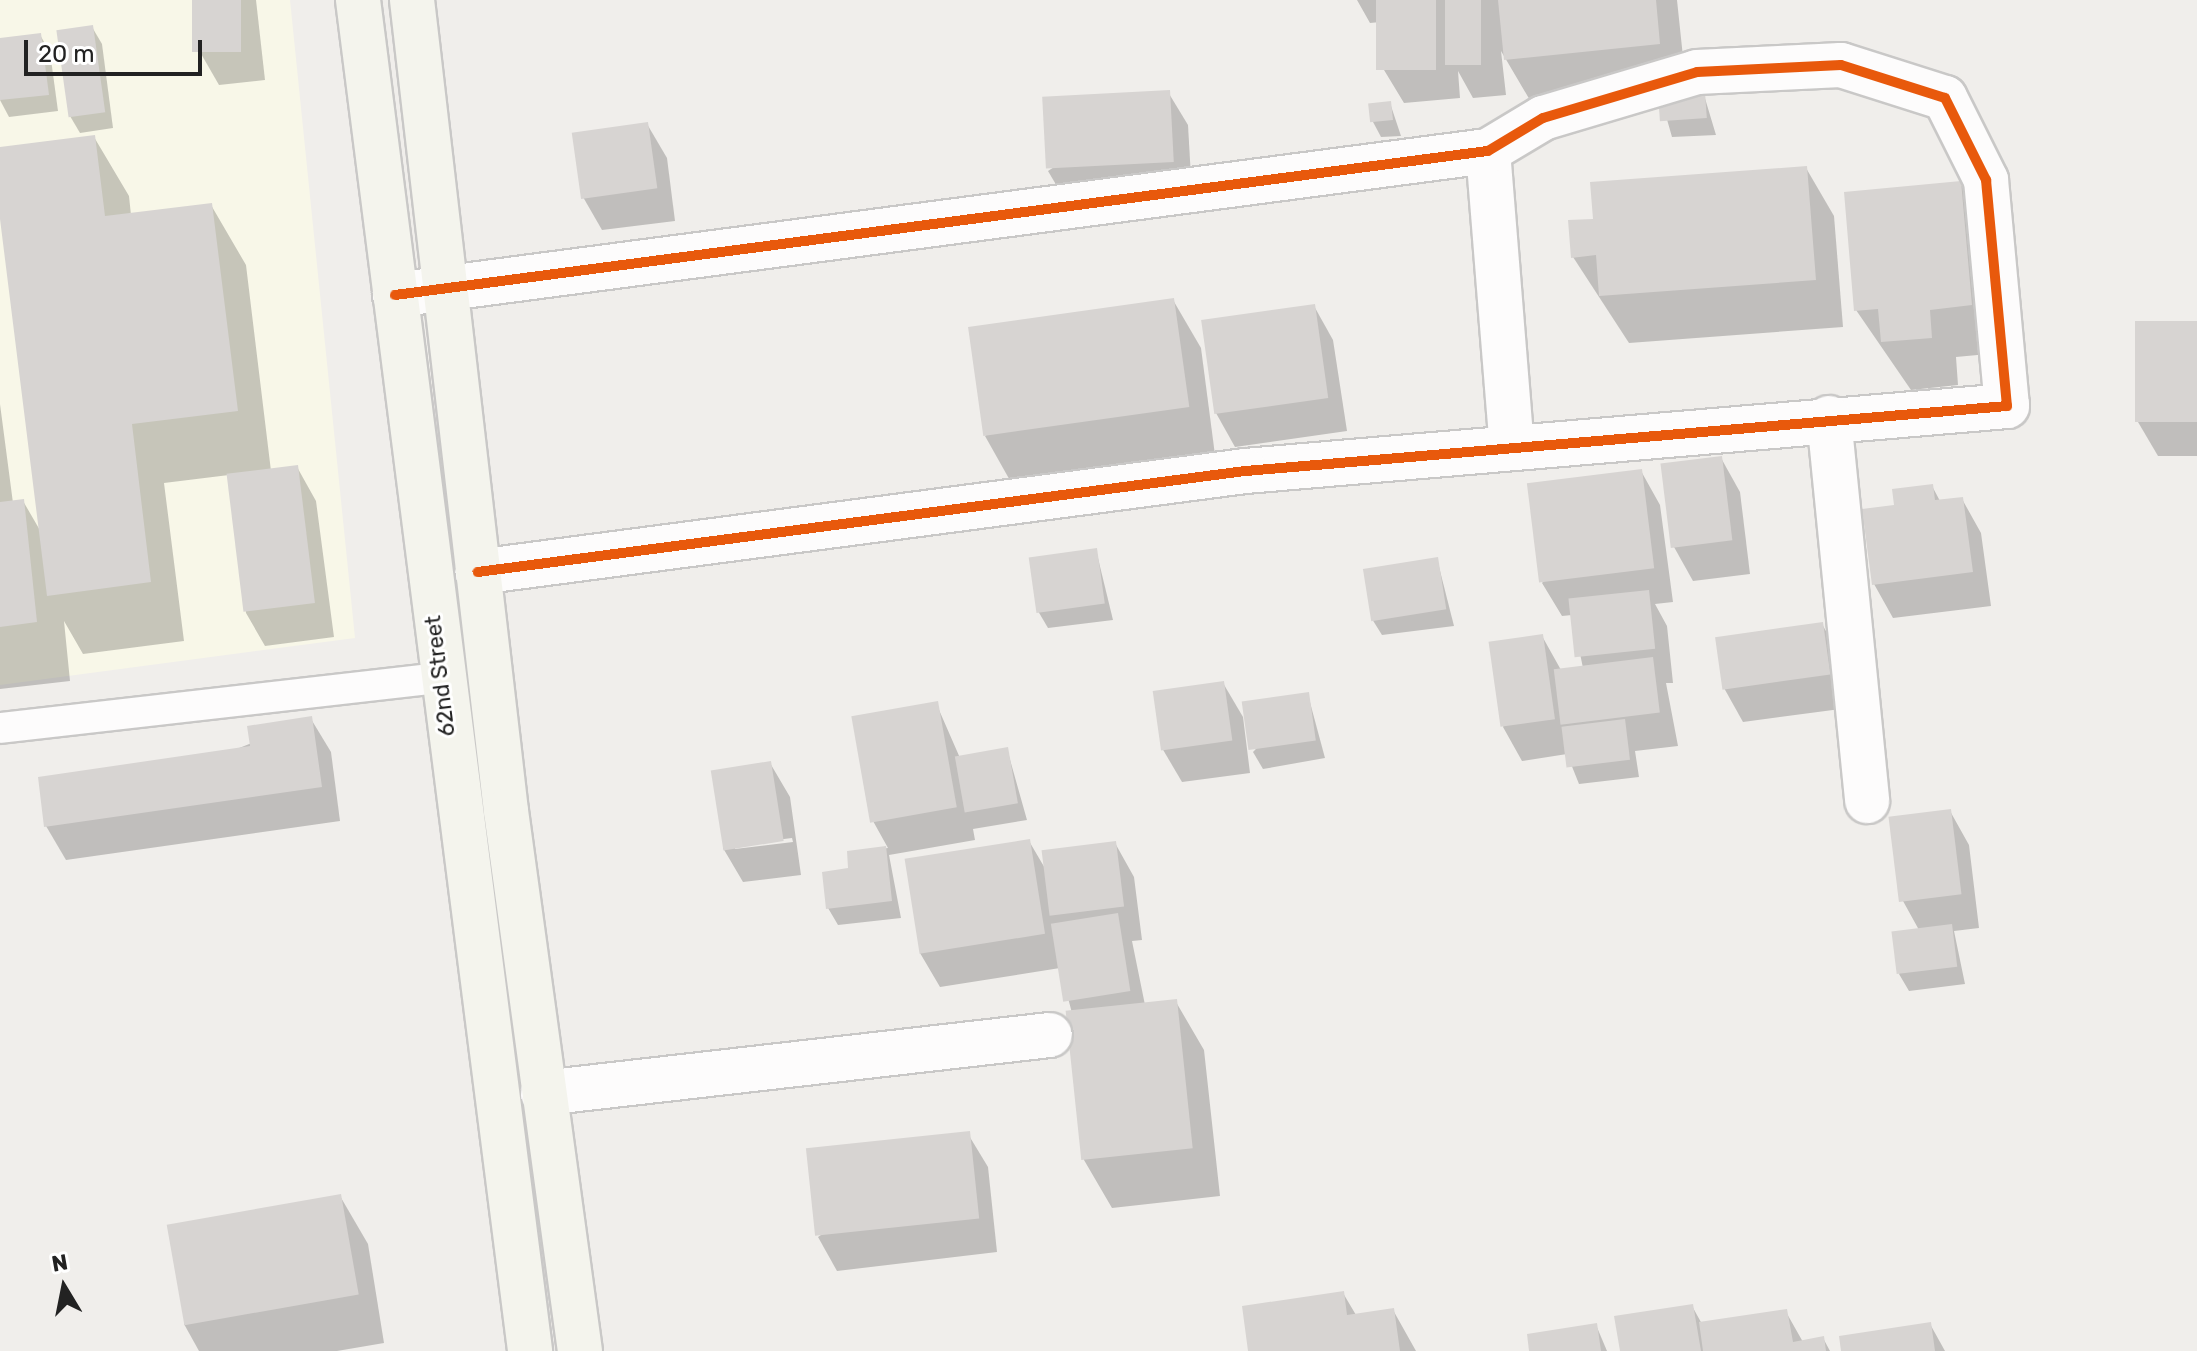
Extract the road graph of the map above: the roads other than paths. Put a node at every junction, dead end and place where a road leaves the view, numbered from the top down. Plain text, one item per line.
1 (358, 0) edge
2 (412, 0) edge
3 (1488, 151) junction
4 (444, 289) junction
5 (395, 295) junction
6 (1829, 418) junction
7 (1512, 447) junction
8 (478, 572) junction
9 (440, 678) junction
10 (0, 728) edge
11 (1867, 801) dead end
12 (1050, 1035) dead end
13 (543, 1093) junction
14 (530, 1351) edge
15 (579, 1351) edge

1 - 5 main road, 62nd Street
2 - 4 main road
3 - 4 street
3 - 6 street
3 - 7 street
4 - 5 street
4 - 8 main road
5 - 9 main road, 62nd Street
6 - 7 street
6 - 11 street
7 - 8 street
8 - 13 main road
9 - 10 lane
9 - 14 main road, 62nd Street
12 - 13 street
13 - 15 main road

